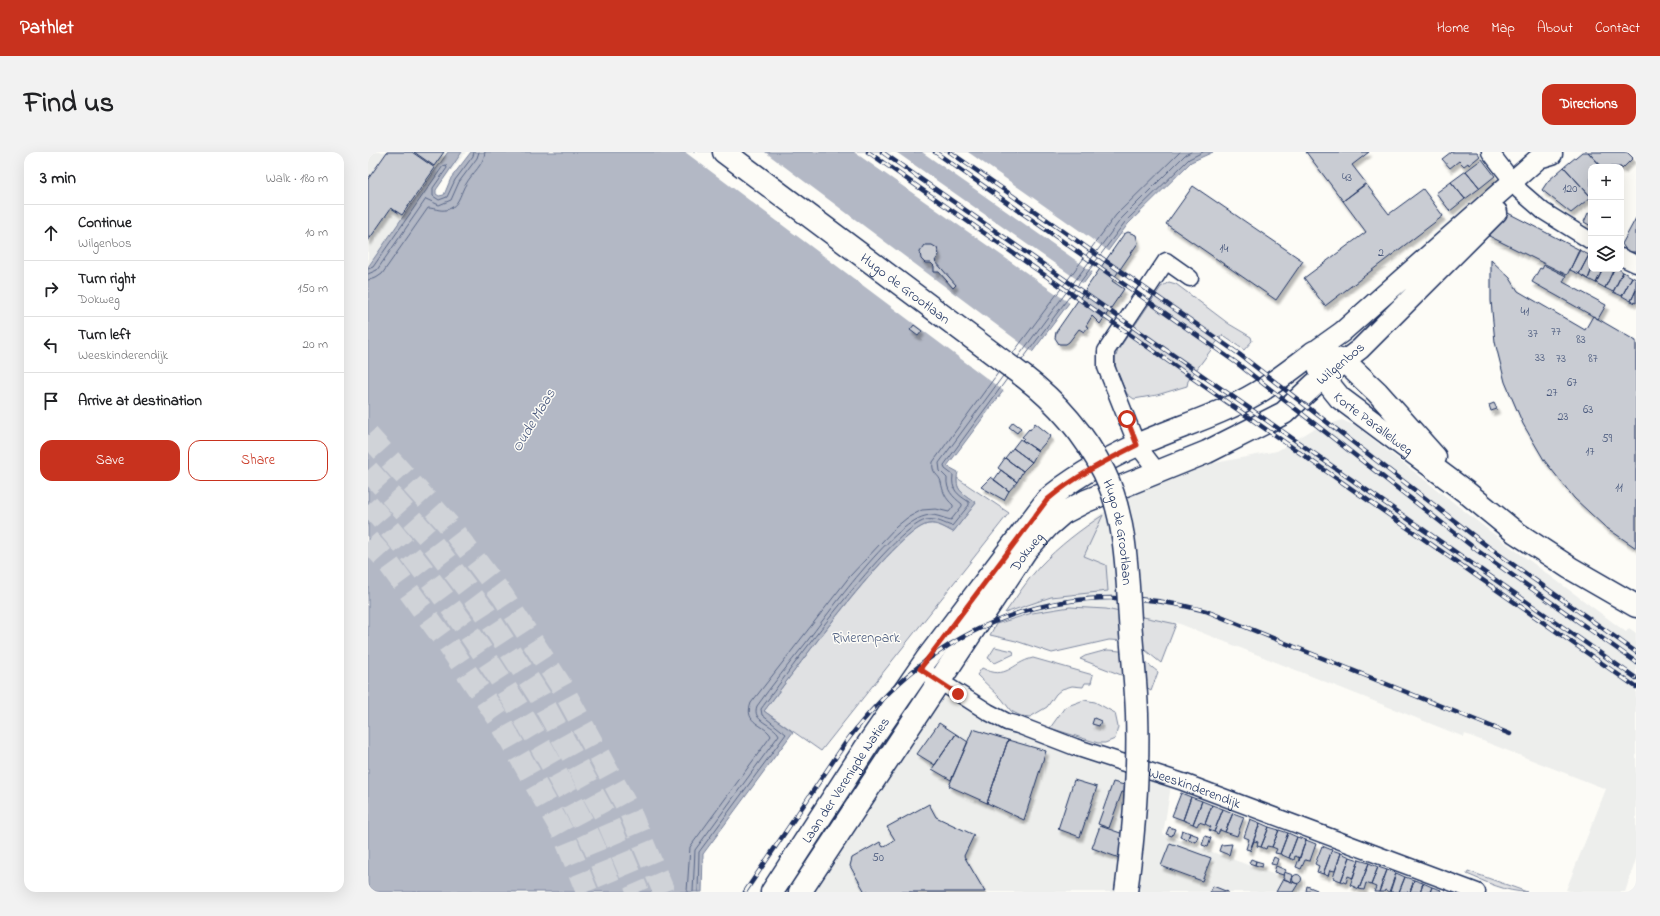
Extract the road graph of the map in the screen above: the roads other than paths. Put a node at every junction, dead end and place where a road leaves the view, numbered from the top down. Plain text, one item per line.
1 (724, 152) edge
2 (1490, 152) edge
3 (1553, 153) edge
4 (1516, 186) junction
5 (1588, 239) edge
6 (1624, 258) edge
7 (1636, 264) edge
8 (1190, 278) dead end
9 (1314, 352) junction
10 (1344, 361) junction
11 (1323, 377) junction
12 (1137, 445) junction
13 (1157, 471) junction
14 (1466, 492) junction
15 (1636, 606) edge
16 (920, 669) junction
17 (939, 681) junction
18 (772, 892) edge
19 (800, 892) edge
20 (1126, 892) edge
21 (1477, 892) edge

1 - 20 main road, Hugo de Grootlaan, bridge
2 - 4 street
3 - 4 street
4 - 5 street
4 - 9 street, Wilgenbos
4 - 10 street, Wilgenbos
6 - 7 street
8 - 12 street
9 - 10 main road, Korte Parallelweg
9 - 11 main road, Korte Parallelweg
9 - 12 main road, Wilgenbos
10 - 11 main road, Wilgenbos
10 - 14 main road, Korte Parallelweg
11 - 13 main road, Wilgenbos
11 - 14 main road, Korte Parallelweg
12 - 13 street
12 - 16 main road, Dokweg
13 - 17 main road, Dokweg
14 - 15 main road, Korte Parallelweg
16 - 17 street, Weeskinderendijk
16 - 18 main road, Laan der Verenigde Naties
17 - 19 main road, Laan der Verenigde Naties
17 - 21 street, Weeskinderendijk

